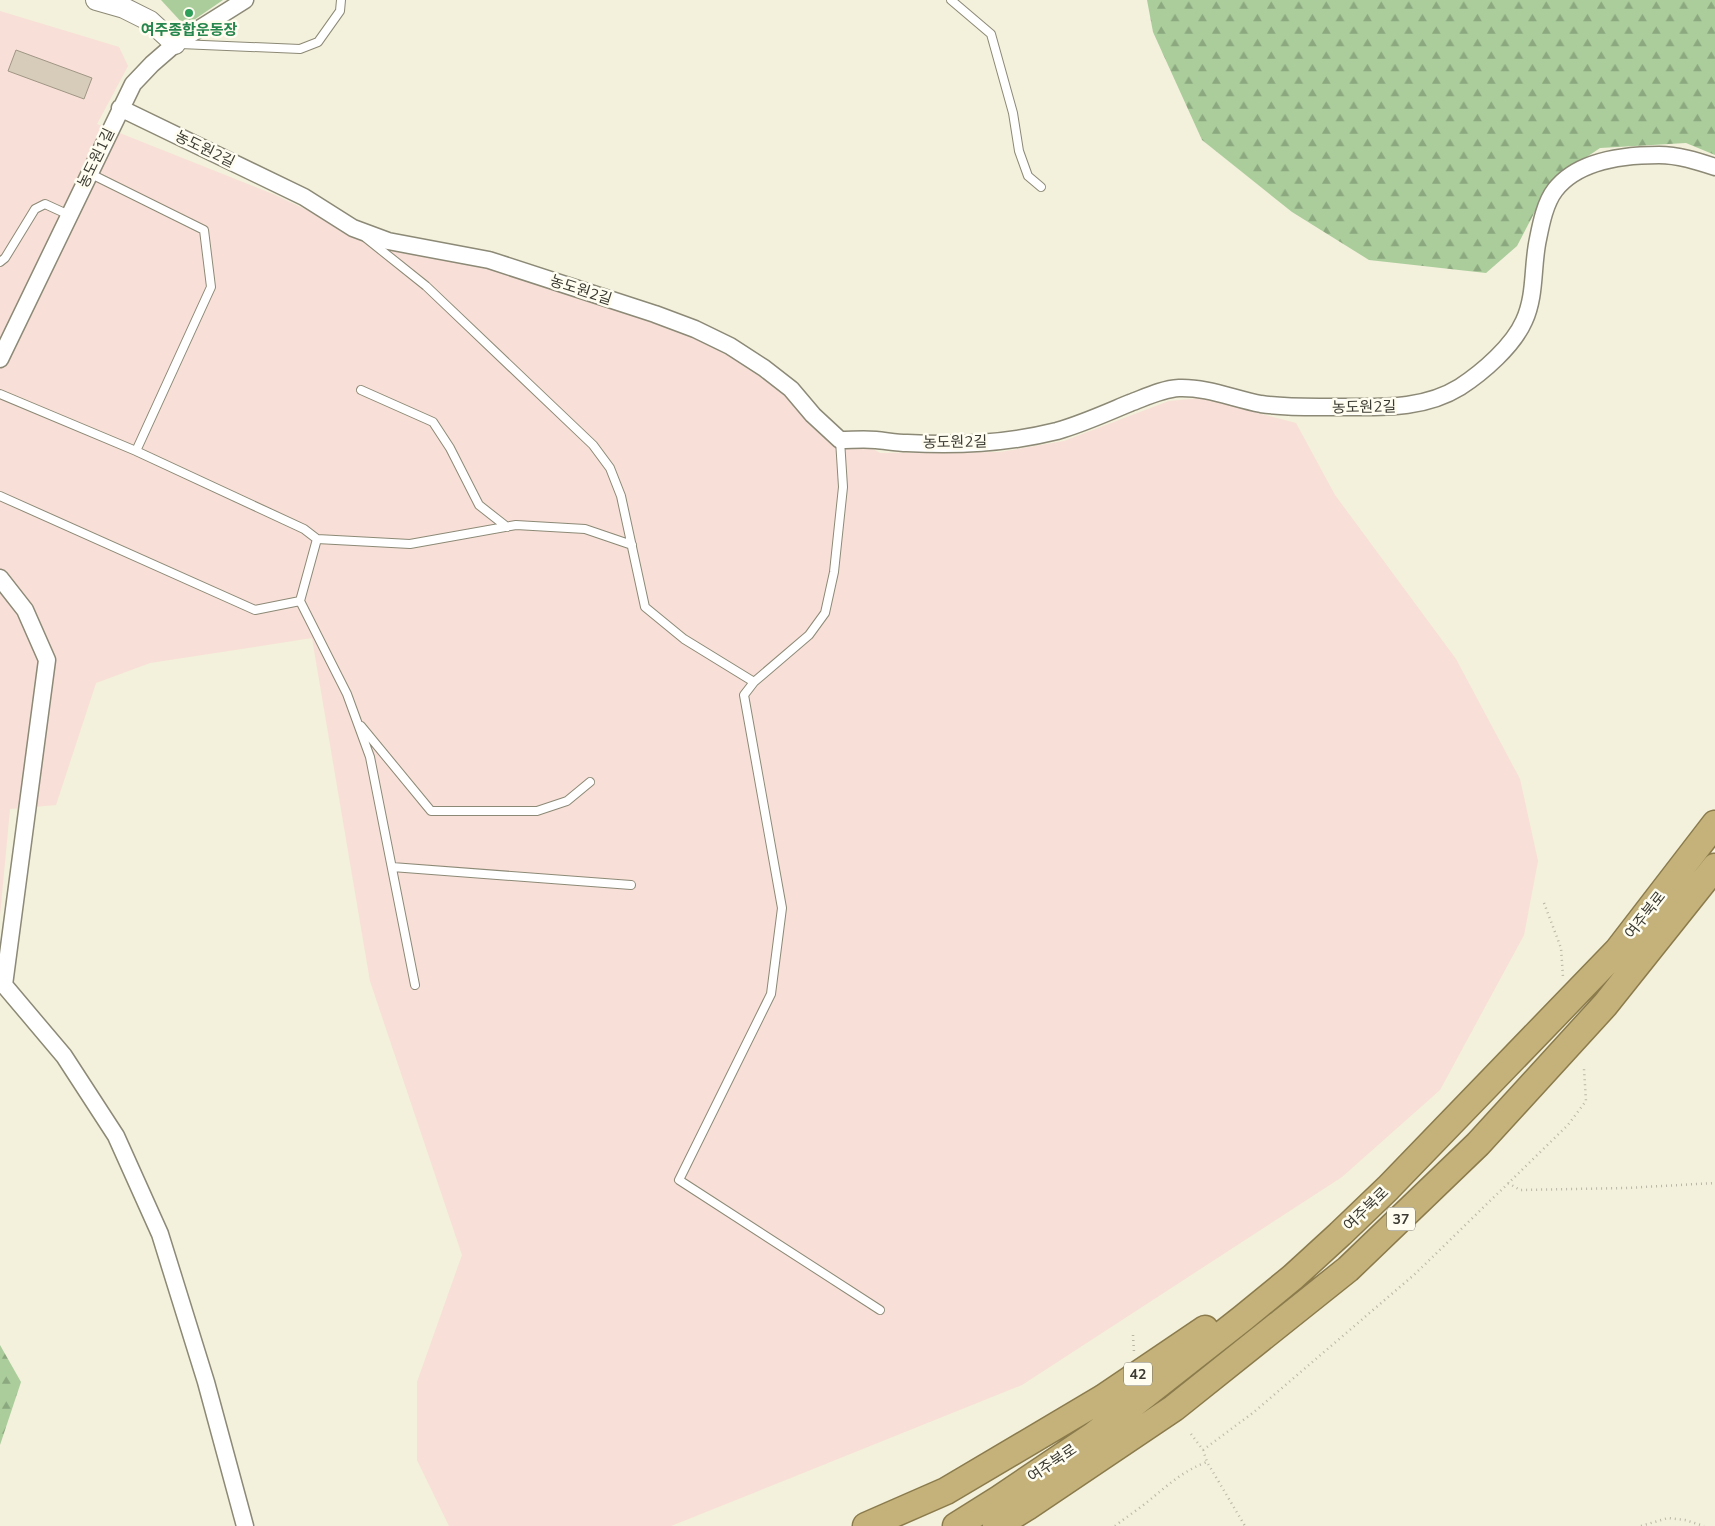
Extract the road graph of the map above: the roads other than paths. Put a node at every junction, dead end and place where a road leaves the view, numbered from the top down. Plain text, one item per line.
1 (96, 0) edge
2 (245, 0) edge
3 (341, 0) edge
4 (951, 0) edge
5 (176, 44) junction
6 (120, 108) junction
7 (1715, 167) edge
8 (89, 173) junction
9 (1041, 187) dead end
10 (69, 215) junction
11 (353, 228) junction
12 (0, 262) edge
13 (0, 358) edge
14 (361, 390) dead end
15 (0, 394) edge
16 (840, 440) junction
17 (136, 451) junction
18 (0, 496) edge
19 (507, 527) junction
20 (317, 540) junction
21 (632, 545) junction
22 (0, 578) edge
23 (300, 601) junction
24 (754, 682) junction
25 (357, 721) junction
26 (590, 782) dead end
27 (1715, 824) edge
28 (392, 867) junction
29 (1715, 867) edge
30 (631, 885) dead end
31 (415, 985) dead end
32 (1388, 1188) junction
33 (880, 1310) dead end
34 (245, 1526) edge
35 (866, 1526) edge
36 (956, 1526) edge
37 (996, 1526) edge

1 - 5 street
2 - 5 street, 농도원1길
3 - 5 lane
4 - 9 lane
5 - 6 street, 농도원1길
6 - 8 street, 농도원1길
6 - 11 street, 농도원2길
7 - 16 street, 농도원2길
8 - 10 street, 농도원1길
8 - 17 lane
10 - 12 lane
10 - 13 street, 농도원1길
11 - 16 street, 농도원2길
11 - 21 lane
14 - 19 lane
15 - 17 lane
16 - 24 lane
17 - 20 lane
18 - 23 lane
19 - 20 lane
19 - 21 lane
20 - 23 lane
21 - 24 lane
22 - 34 street
23 - 25 lane
24 - 33 lane
25 - 26 lane
25 - 28 lane
27 - 32 highway, 여주북로 / 37
28 - 30 lane
28 - 31 lane
29 - 37 highway, 여주북로 / 37
32 - 35 highway, 42
32 - 36 highway, 여주북로 / 37

